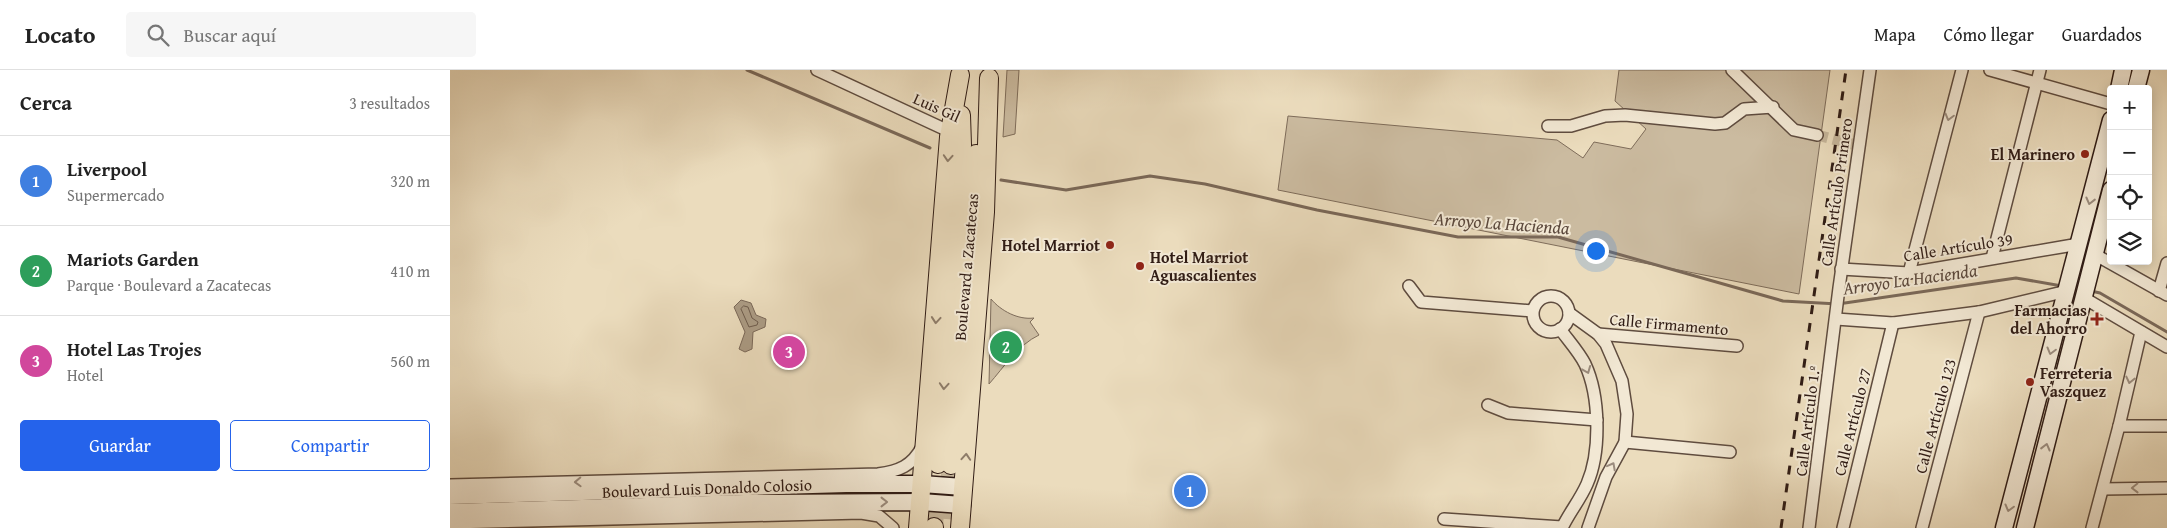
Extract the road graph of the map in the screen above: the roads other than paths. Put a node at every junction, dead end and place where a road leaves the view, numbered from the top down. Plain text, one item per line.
1 (817, 70) edge
2 (1732, 70) edge
3 (1870, 70) edge
4 (1962, 70) edge
5 (1990, 70) edge
6 (2040, 70) edge
7 (2123, 70) edge
8 (2141, 70) edge
9 (960, 72) edge
10 (989, 74) edge
11 (2036, 83) junction
12 (2120, 85) edge
13 (2137, 85) edge
14 (2107, 103) edge
15 (1772, 107) junction
16 (1548, 126) dead end
17 (2108, 130) edge
18 (956, 134) junction
19 (1817, 135) tunnel mouth
20 (2107, 205) edge
21 (2077, 252) junction
22 (1992, 258) junction
23 (2093, 258) junction
24 (2167, 263) edge
25 (1841, 269) junction
26 (1909, 273) junction
27 (1409, 286) dead end
28 (2067, 289) junction
29 (2163, 293) edge
30 (2084, 295) junction
31 (1532, 311) junction
32 (1979, 312) junction
33 (1569, 313) junction
34 (1837, 314) junction
35 (1893, 324) junction
36 (1560, 330) junction
37 (2141, 332) junction
38 (1598, 334) junction
39 (1737, 346) dead end
40 (2167, 347) edge
41 (1488, 405) dead end
42 (1597, 420) junction
43 (2120, 426) junction
44 (2167, 426) edge
45 (926, 439) junction
46 (1625, 442) junction
47 (1730, 452) dead end
48 (830, 475) junction
49 (1588, 482) junction
50 (708, 483) junction
51 (846, 484) junction
52 (922, 484) junction
53 (450, 486) edge
54 (964, 487) junction
55 (1602, 488) junction
56 (2167, 488) edge
57 (2103, 489) junction
58 (450, 496) edge
59 (450, 502) edge
60 (921, 502) junction
61 (744, 504) junction
62 (962, 505) junction
63 (604, 507) junction
64 (497, 510) junction
65 (450, 512) edge
66 (772, 514) junction
67 (584, 519) junction
68 (1444, 520) dead end
69 (450, 523) edge
70 (1562, 527) edge
71 (1813, 527) edge
72 (893, 528) edge
73 (939, 528) edge
74 (1588, 528) edge
75 (1842, 528) edge
76 (1922, 528) edge
77 (2004, 528) edge
78 (2025, 528) edge
79 (2092, 528) edge

1 - 18 street, Luis Gil
2 - 15 street
3 - 25 street, Calle Artículo Primero
4 -> 26 street
5 - 11 street
6 - 11 street
7 - 12 main road
8 - 13 main road
9 - 18 main road, Boulevard a Zacatecas
18 -> 10 main road, Boulevard a Zacatecas
54 -> 10 main road
11 - 14 street
11 - 22 street
15 - 16 street
15 - 19 street
17 -> 21 main road
18 -> 45 main road
20 - 23 main road
21 - 22 street, Calle Artículo 39
21 - 28 main road
22 - 26 street, Calle Artículo 39
23 - 29 street
23 - 30 main road
24 - 29 street
25 - 26 street, Calle Artículo 39
25 - 34 street, Calle Artículo Primero
27 - 31 street
28 - 32 street
28 -> 77 main road
30 - 37 street
78 -> 30 main road
31 - 33 street
31 - 36 street
32 - 35 street
32 - 76 street, Calle Artículo 123
33 - 36 street
33 - 38 street
34 - 35 street
34 - 71 street, Calle Artículo 1.º
35 - 75 street, Calle Artículo 27
36 -> 42 street
37 - 40 street
37 -> 43 street
38 - 39 street, Calle Firmamento
38 - 46 street
41 - 42 street
42 - 49 street
43 - 44 street
43 - 57 street
45 - 48 street, Boulevard Luis Donaldo Colosio
45 - 52 main road
46 - 47 street
55 -> 46 street
48 - 50 street, Boulevard Luis Donaldo Colosio
48 - 51 main road
49 - 55 street
49 - 70 street
50 - 51 main road, Boulevard Luis Donaldo Colosio
50 -> 53 street, Boulevard Luis Donaldo Colosio
50 - 58 main road, Boulevard Luis Donaldo Colosio
51 - 52 main road, Boulevard Luis Donaldo Colosio
52 - 54 main road, Boulevard Luis Donaldo Colosio
52 - 60 main road
54 - 62 main road
55 - 74 street
56 -> 57 street
57 - 79 street
59 - 64 main road
61 -> 60 main road, Boulevard Luis Donaldo Colosio
60 - 62 main road, Boulevard Luis Donaldo Colosio
60 - 73 main road
61 - 63 main road, Boulevard Luis Donaldo Colosio
61 - 66 main road
62 - 73 main road
63 - 64 main road, Boulevard Luis Donaldo Colosio
63 - 67 main road
64 - 65 main road, Boulevard Luis Donaldo Colosio
66 - 67 street, Boulevard Luis Donaldo Colosio
66 - 72 street, Boulevard Luis Donaldo Colosio
67 - 69 street, Boulevard Luis Donaldo Colosio
68 - 70 street

